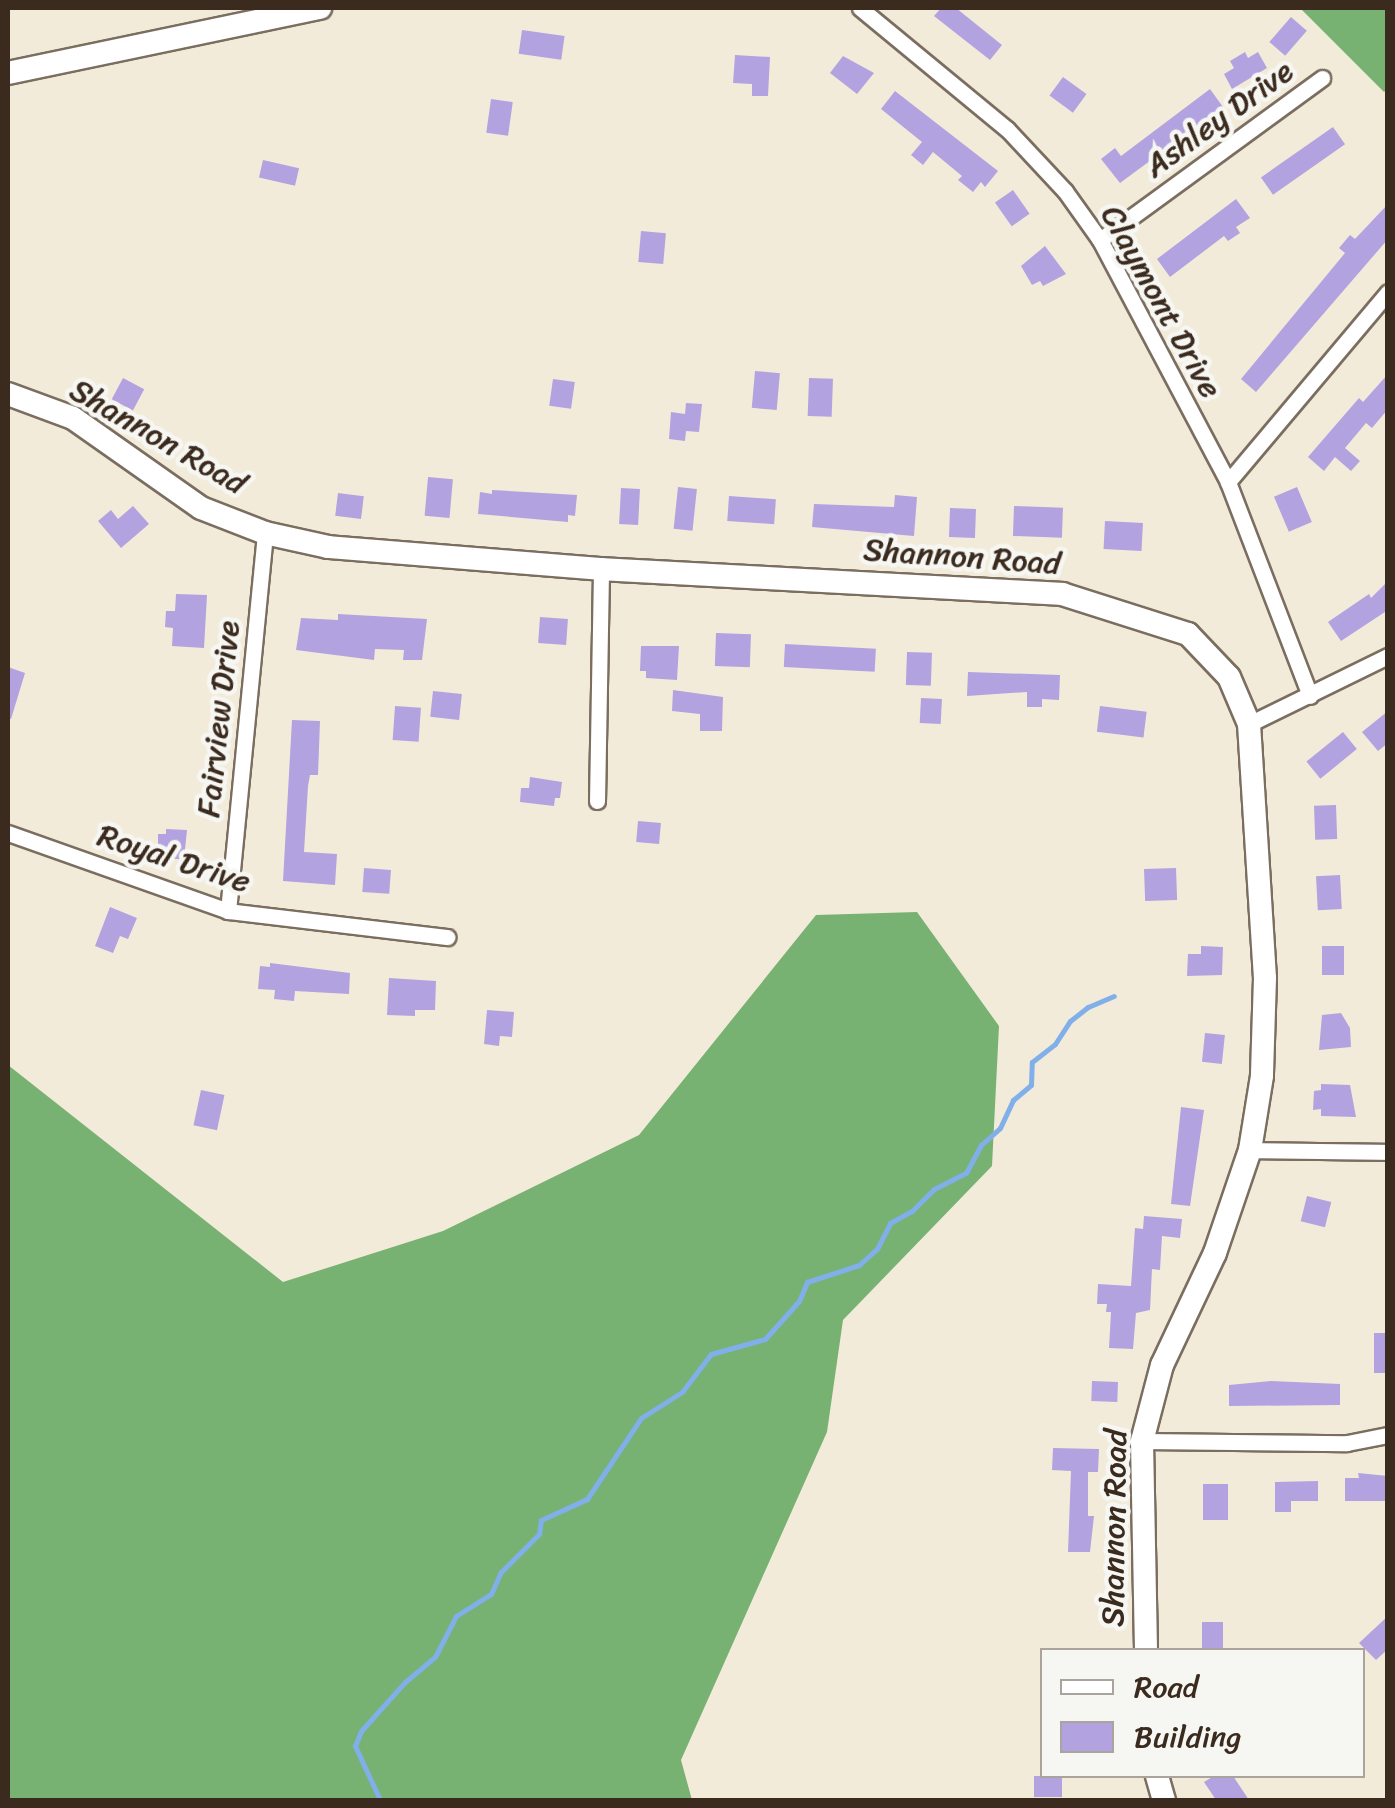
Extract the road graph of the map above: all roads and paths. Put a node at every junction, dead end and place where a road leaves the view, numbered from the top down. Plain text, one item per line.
1 (320, 8) edge
2 (860, 8) edge
3 (8, 73) edge
4 (1322, 78) dead end
5 (1100, 240) junction
6 (1388, 292) edge
7 (8, 394) edge
8 (1228, 482) junction
9 (265, 532) junction
10 (601, 569) junction
11 (1388, 656) edge
12 (1310, 696) junction
13 (1248, 724) junction
14 (598, 801) dead end
15 (8, 833) edge
16 (228, 911) junction
17 (447, 937) dead end
18 (1250, 1150) junction
19 (1388, 1152) edge
20 (1388, 1435) edge
21 (1142, 1442) junction
22 (1146, 1648) edge

1 - 3 street
2 - 5 street, Claymont Drive
4 - 5 street, Ashley Drive
5 - 8 street, Claymont Drive
6 - 8 street
7 - 9 street, Shannon Road
8 - 12 street, Claymont Drive
9 - 10 street, Shannon Road
9 - 16 street, Fairview Drive
10 - 13 street, Shannon Road
10 - 14 street
11 - 12 street
12 - 13 street
13 - 18 street, Shannon Road
15 - 16 street, Royal Drive
16 - 17 street, Royal Drive
18 - 19 street
18 - 21 street, Shannon Road
20 - 21 street
21 - 22 street, Shannon Road

